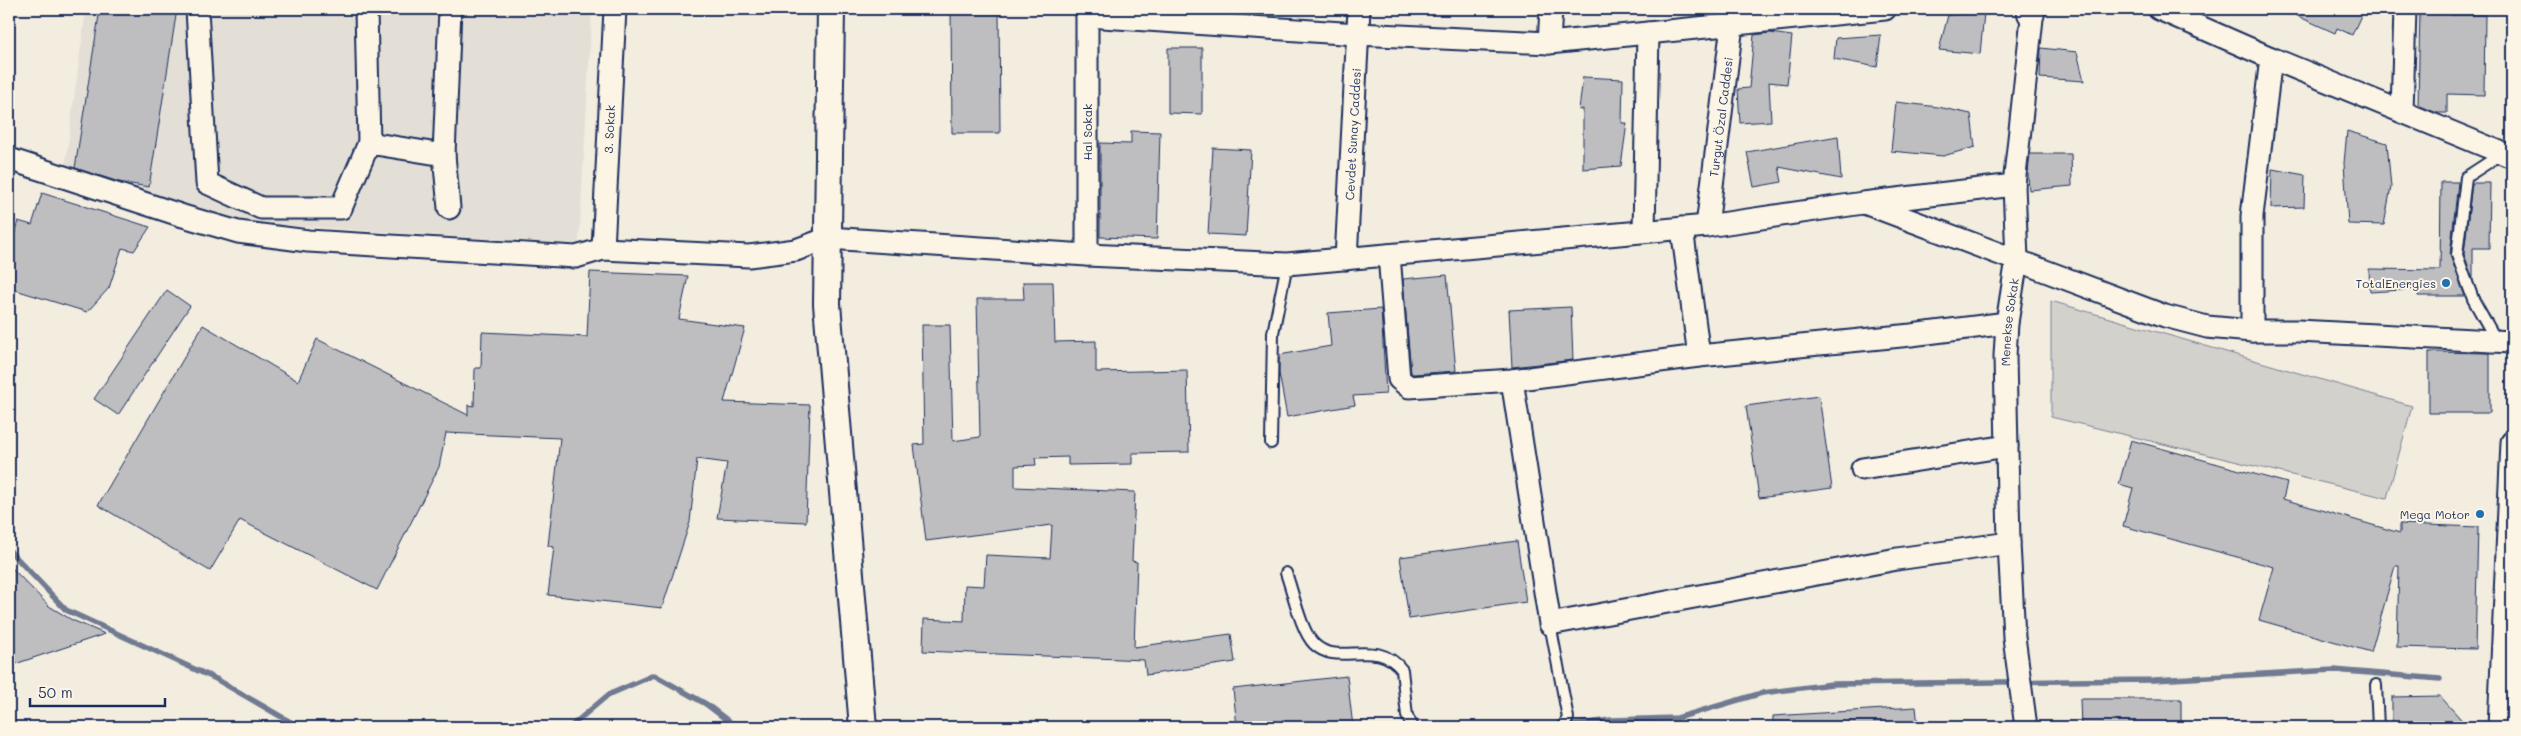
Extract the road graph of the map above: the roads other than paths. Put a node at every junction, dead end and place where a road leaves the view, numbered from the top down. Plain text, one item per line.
1 (198, 9) edge
2 (366, 9) edge
3 (450, 9) edge
4 (616, 9) edge
5 (831, 9) edge
6 (1359, 9) edge
7 (1551, 9) edge
8 (1885, 9) edge
9 (2159, 9) edge
10 (2405, 9) edge
11 (2031, 10) edge
12 (1087, 12) edge
13 (1733, 17) edge
14 (1648, 33) junction
15 (1357, 34) junction
16 (1549, 43) junction
17 (2270, 58) junction
18 (2402, 112) junction
19 (369, 143) junction
20 (444, 155) junction
21 (2507, 155) edge
22 (9, 159) edge
23 (2014, 185) junction
24 (1864, 203) junction
25 (449, 208) dead end
26 (1707, 226) junction
27 (1682, 228) junction
28 (1644, 231) junction
29 (828, 238) junction
30 (603, 249) junction
31 (1087, 255) junction
32 (1388, 255) junction
33 (2017, 259) junction
34 (1346, 260) junction
35 (1287, 264) junction
36 (2007, 323) junction
37 (2252, 331) junction
38 (2504, 341) edge
39 (1699, 356) junction
40 (1512, 380) junction
41 (1271, 442) dead end
42 (2512, 442) edge
43 (2008, 446) junction
44 (1862, 469) dead end
45 (2009, 543) junction
46 (1286, 574) dead end
47 (1550, 624) junction
48 (2376, 685) dead end
49 (2026, 718) edge
50 (863, 727) edge
51 (1414, 727) edge
52 (1563, 727) edge
53 (2378, 727) edge
54 (2499, 727) edge

1 - 19 street
2 - 19 street
3 - 20 street
4 - 30 street, 3. Sokak
5 - 29 street
6 - 15 street, Cevdet Sunay Caddesi
7 - 16 street
8 - 13 street
9 - 17 street
10 - 18 street
11 - 23 street, Menekse Sokak
12 - 15 street
12 - 31 street, Hal Sokak
13 - 14 street
13 - 26 street, Turgut Özal Caddesi
14 - 16 street
14 - 28 street
15 - 16 street
15 - 34 street, Cevdet Sunay Caddesi
17 - 18 street
17 - 37 street
18 - 21 street
19 - 20 street
20 - 25 street
21 - 38 lane
22 - 30 street
23 - 24 street
23 - 33 street, Menekse Sokak
24 - 26 street
24 - 33 street
26 - 27 street
27 - 28 street
27 - 39 street
28 - 32 street
29 - 30 street
29 - 31 street
29 - 50 street
31 - 35 street
32 - 34 street
32 - 40 street
33 - 36 street, Menekse Sokak
33 - 37 street
34 - 35 street
35 - 41 lane
36 - 39 street
36 - 43 street, Menekse Sokak
37 - 38 street
39 - 40 street
40 - 47 street
42 - 54 street
43 - 44 street
43 - 45 street, Menekse Sokak
45 - 47 street
45 - 49 street, Menekse Sokak
46 - 51 lane
47 - 52 lane
48 - 53 lane

